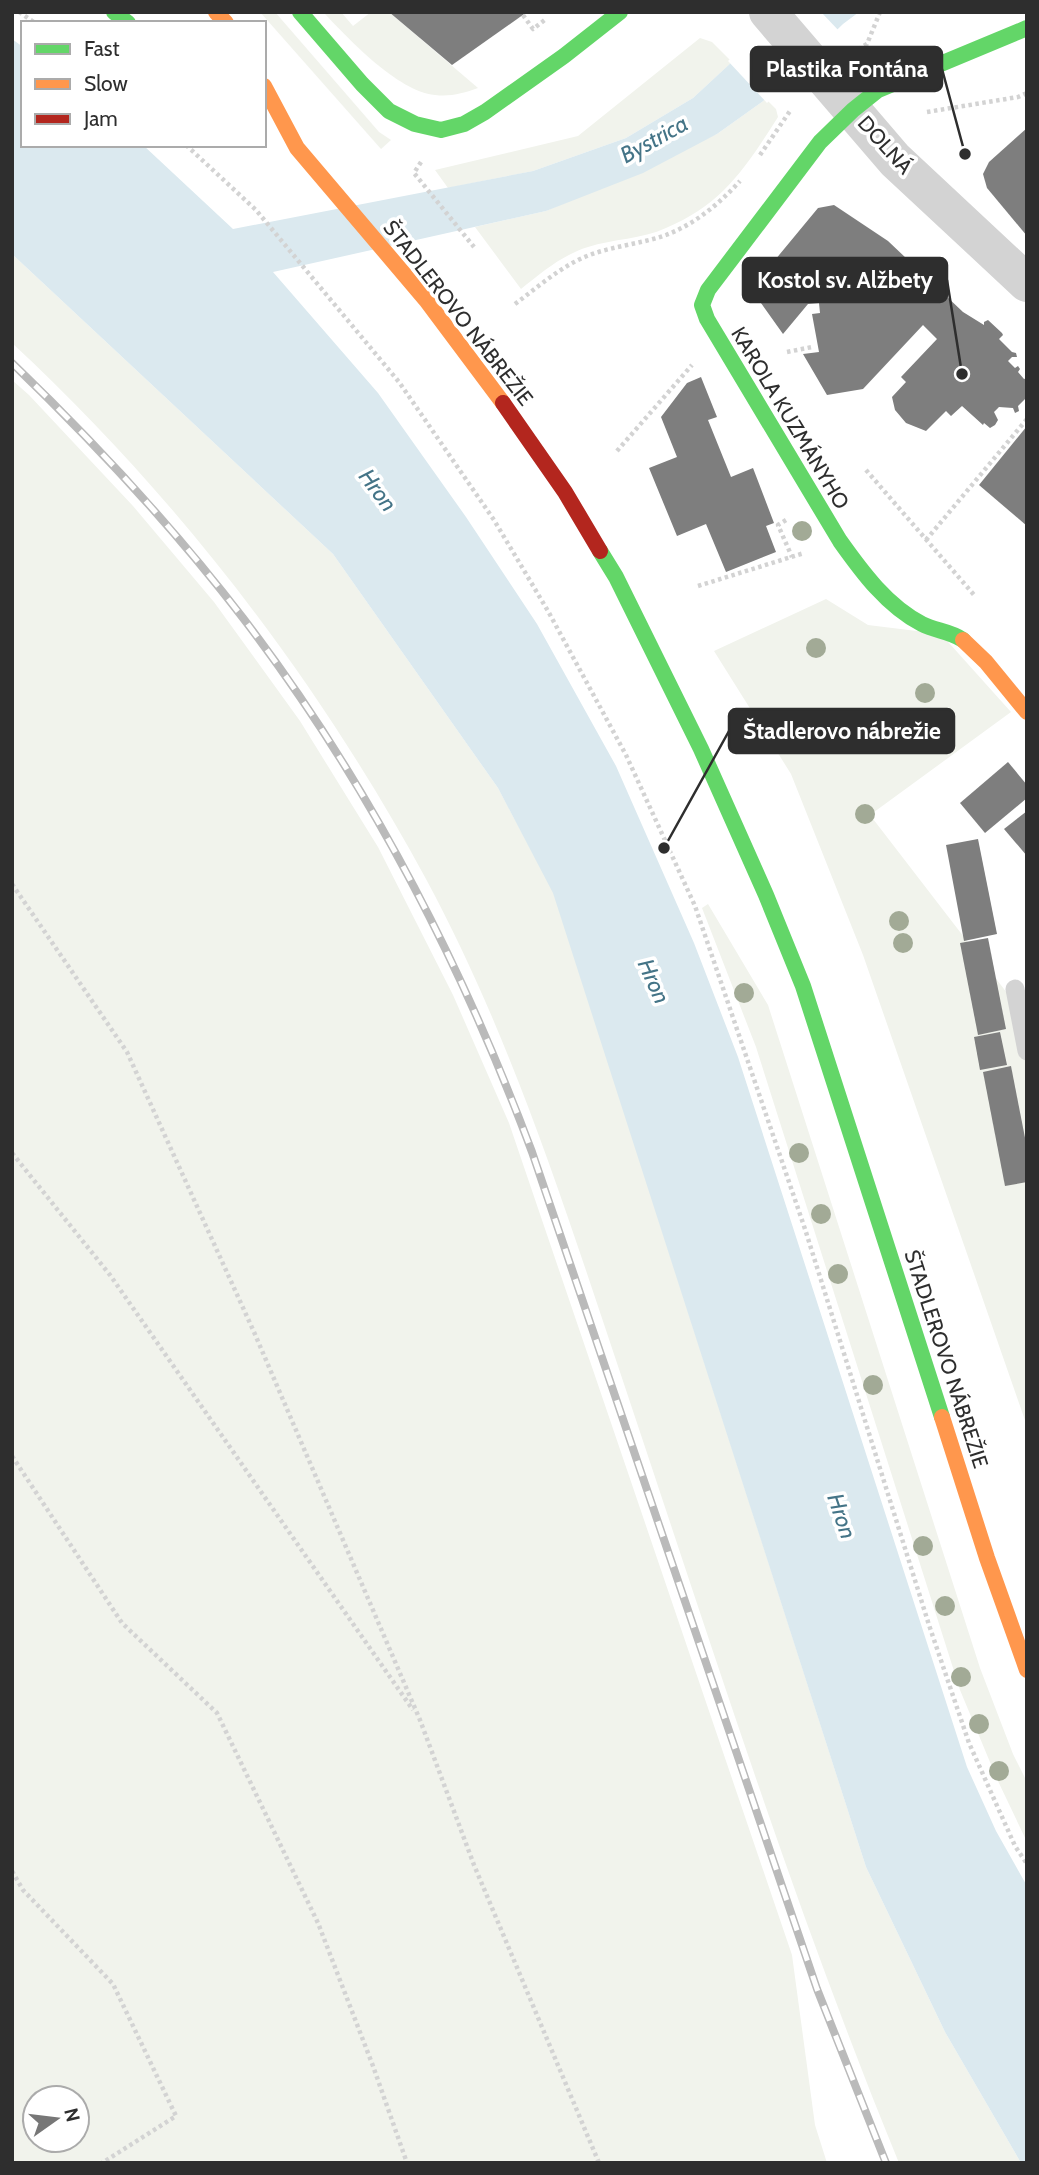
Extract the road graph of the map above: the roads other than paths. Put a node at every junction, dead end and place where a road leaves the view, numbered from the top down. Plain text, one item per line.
1 (300, 12) edge
2 (620, 12) edge
3 (771, 15) edge
4 (1027, 28) edge
5 (266, 90) edge
6 (853, 110) junction
7 (266, 125) edge
8 (297, 148) junction
9 (1027, 284) edge
10 (1027, 712) edge
11 (1015, 989) dead end
12 (1027, 1051) edge
13 (1027, 1671) edge

1 - 2 main road
3 - 6 street
4 - 6 main road, DOLNÁ
5 - 8 main road, ŠTADLEROVO NÁBREŽIE
6 - 9 street, DOLNÁ
6 - 10 main road, KAROLA KUZMÁNYHO
7 - 8 main road
8 - 13 main road, ŠTADLEROVO NÁBREŽIE
11 - 12 lane

